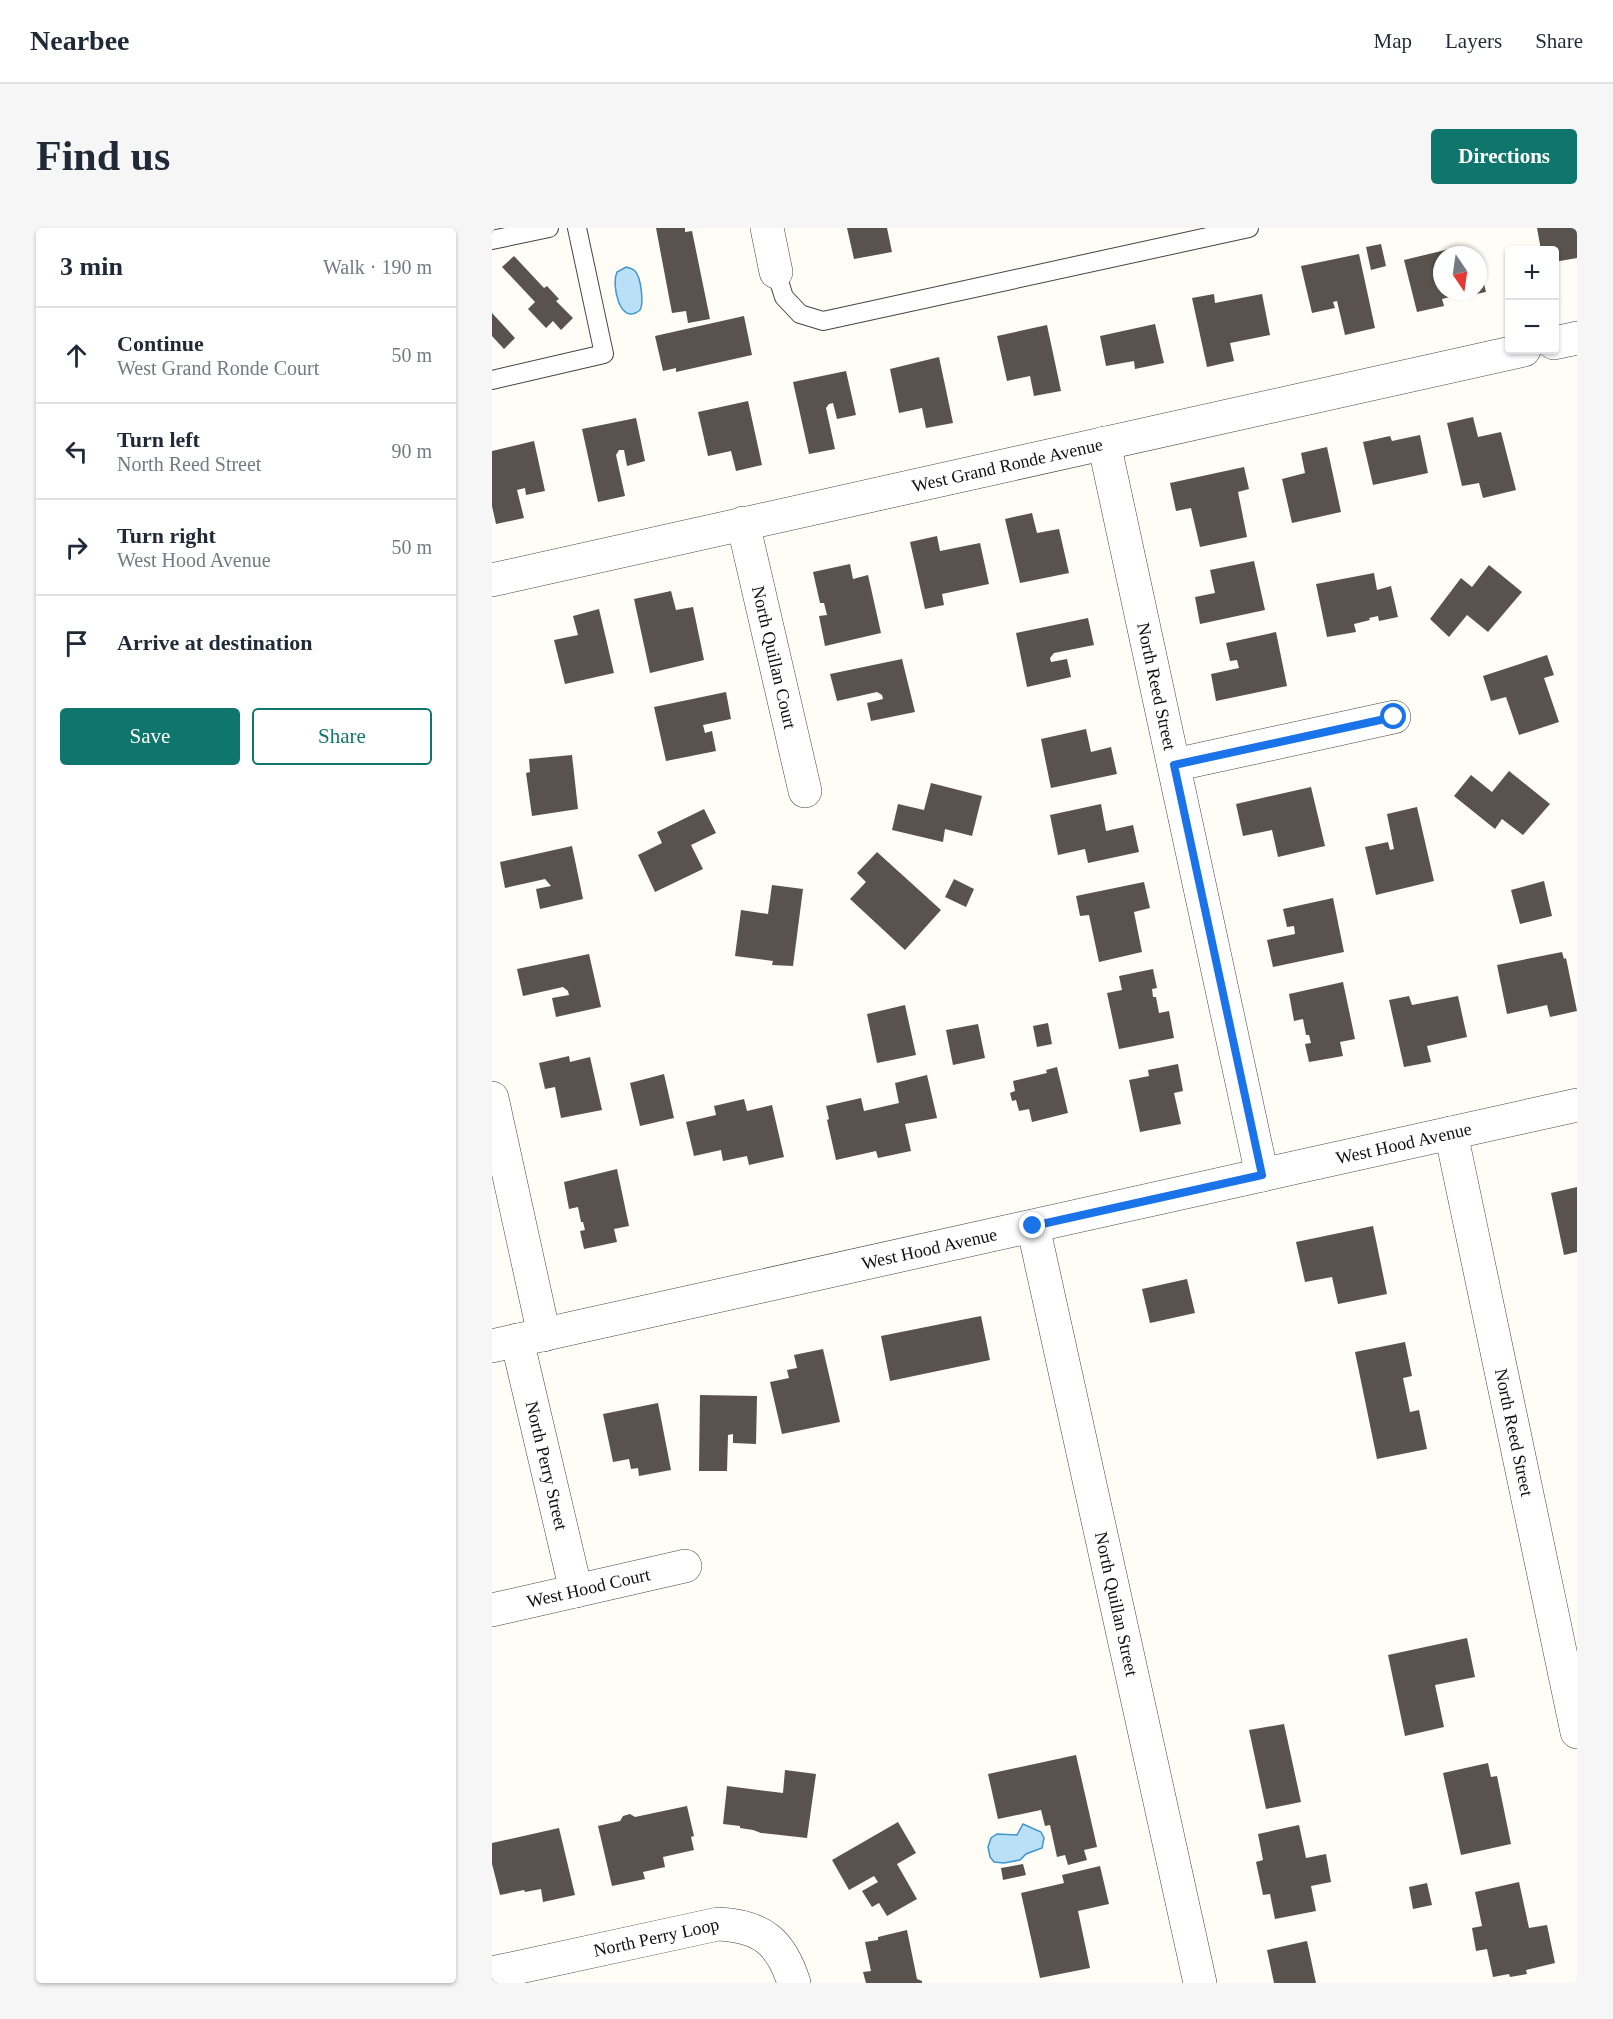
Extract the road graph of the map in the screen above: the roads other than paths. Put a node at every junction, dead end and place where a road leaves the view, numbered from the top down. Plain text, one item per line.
1 (549, 228) edge
2 (577, 228) edge
3 (767, 228) edge
4 (1249, 228) edge
5 (492, 240) edge
6 (776, 272) joint
7 (1577, 338) edge
8 (1559, 342) edge
9 (1506, 354) edge
10 (492, 380) edge
11 (1104, 443) junction
12 (743, 523) junction
13 (492, 580) edge
14 (1394, 717) dead end
15 (1174, 765) junction
16 (805, 791) dead end
17 (492, 1098) edge
18 (1577, 1105) edge
19 (1451, 1133) junction
20 (1262, 1175) junction
21 (1033, 1226) junction
22 (518, 1340) edge
23 (685, 1566) dead end
24 (576, 1591) junction
25 (492, 1610) edge
26 (1577, 1732) edge
27 (492, 1973) edge
28 (794, 1983) edge
29 (1200, 1983) edge

1 - 5 lane
2 - 10 lane
3 - 6 street
4 - 6 lane
7 - 8 street
9 - 11 street, West Grand Ronde Avenue
11 - 12 street, West Grand Ronde Avenue
11 - 15 street, North Reed Street
12 - 13 street, West Grand Ronde Avenue
12 - 16 street, North Quillan Court
14 - 15 street
15 - 20 street, North Reed Street
17 - 22 street, North Perry Street
18 - 19 street, West Hood Avenue
19 - 20 street, West Hood Avenue
19 - 26 street, North Reed Street
20 - 21 street, West Hood Avenue
21 - 22 street, West Hood Avenue
21 - 29 street, North Quillan Street
22 - 24 street, North Perry Street
23 - 24 street, West Hood Court
24 - 25 street, West Hood Court
27 - 28 street, North Perry Loop

